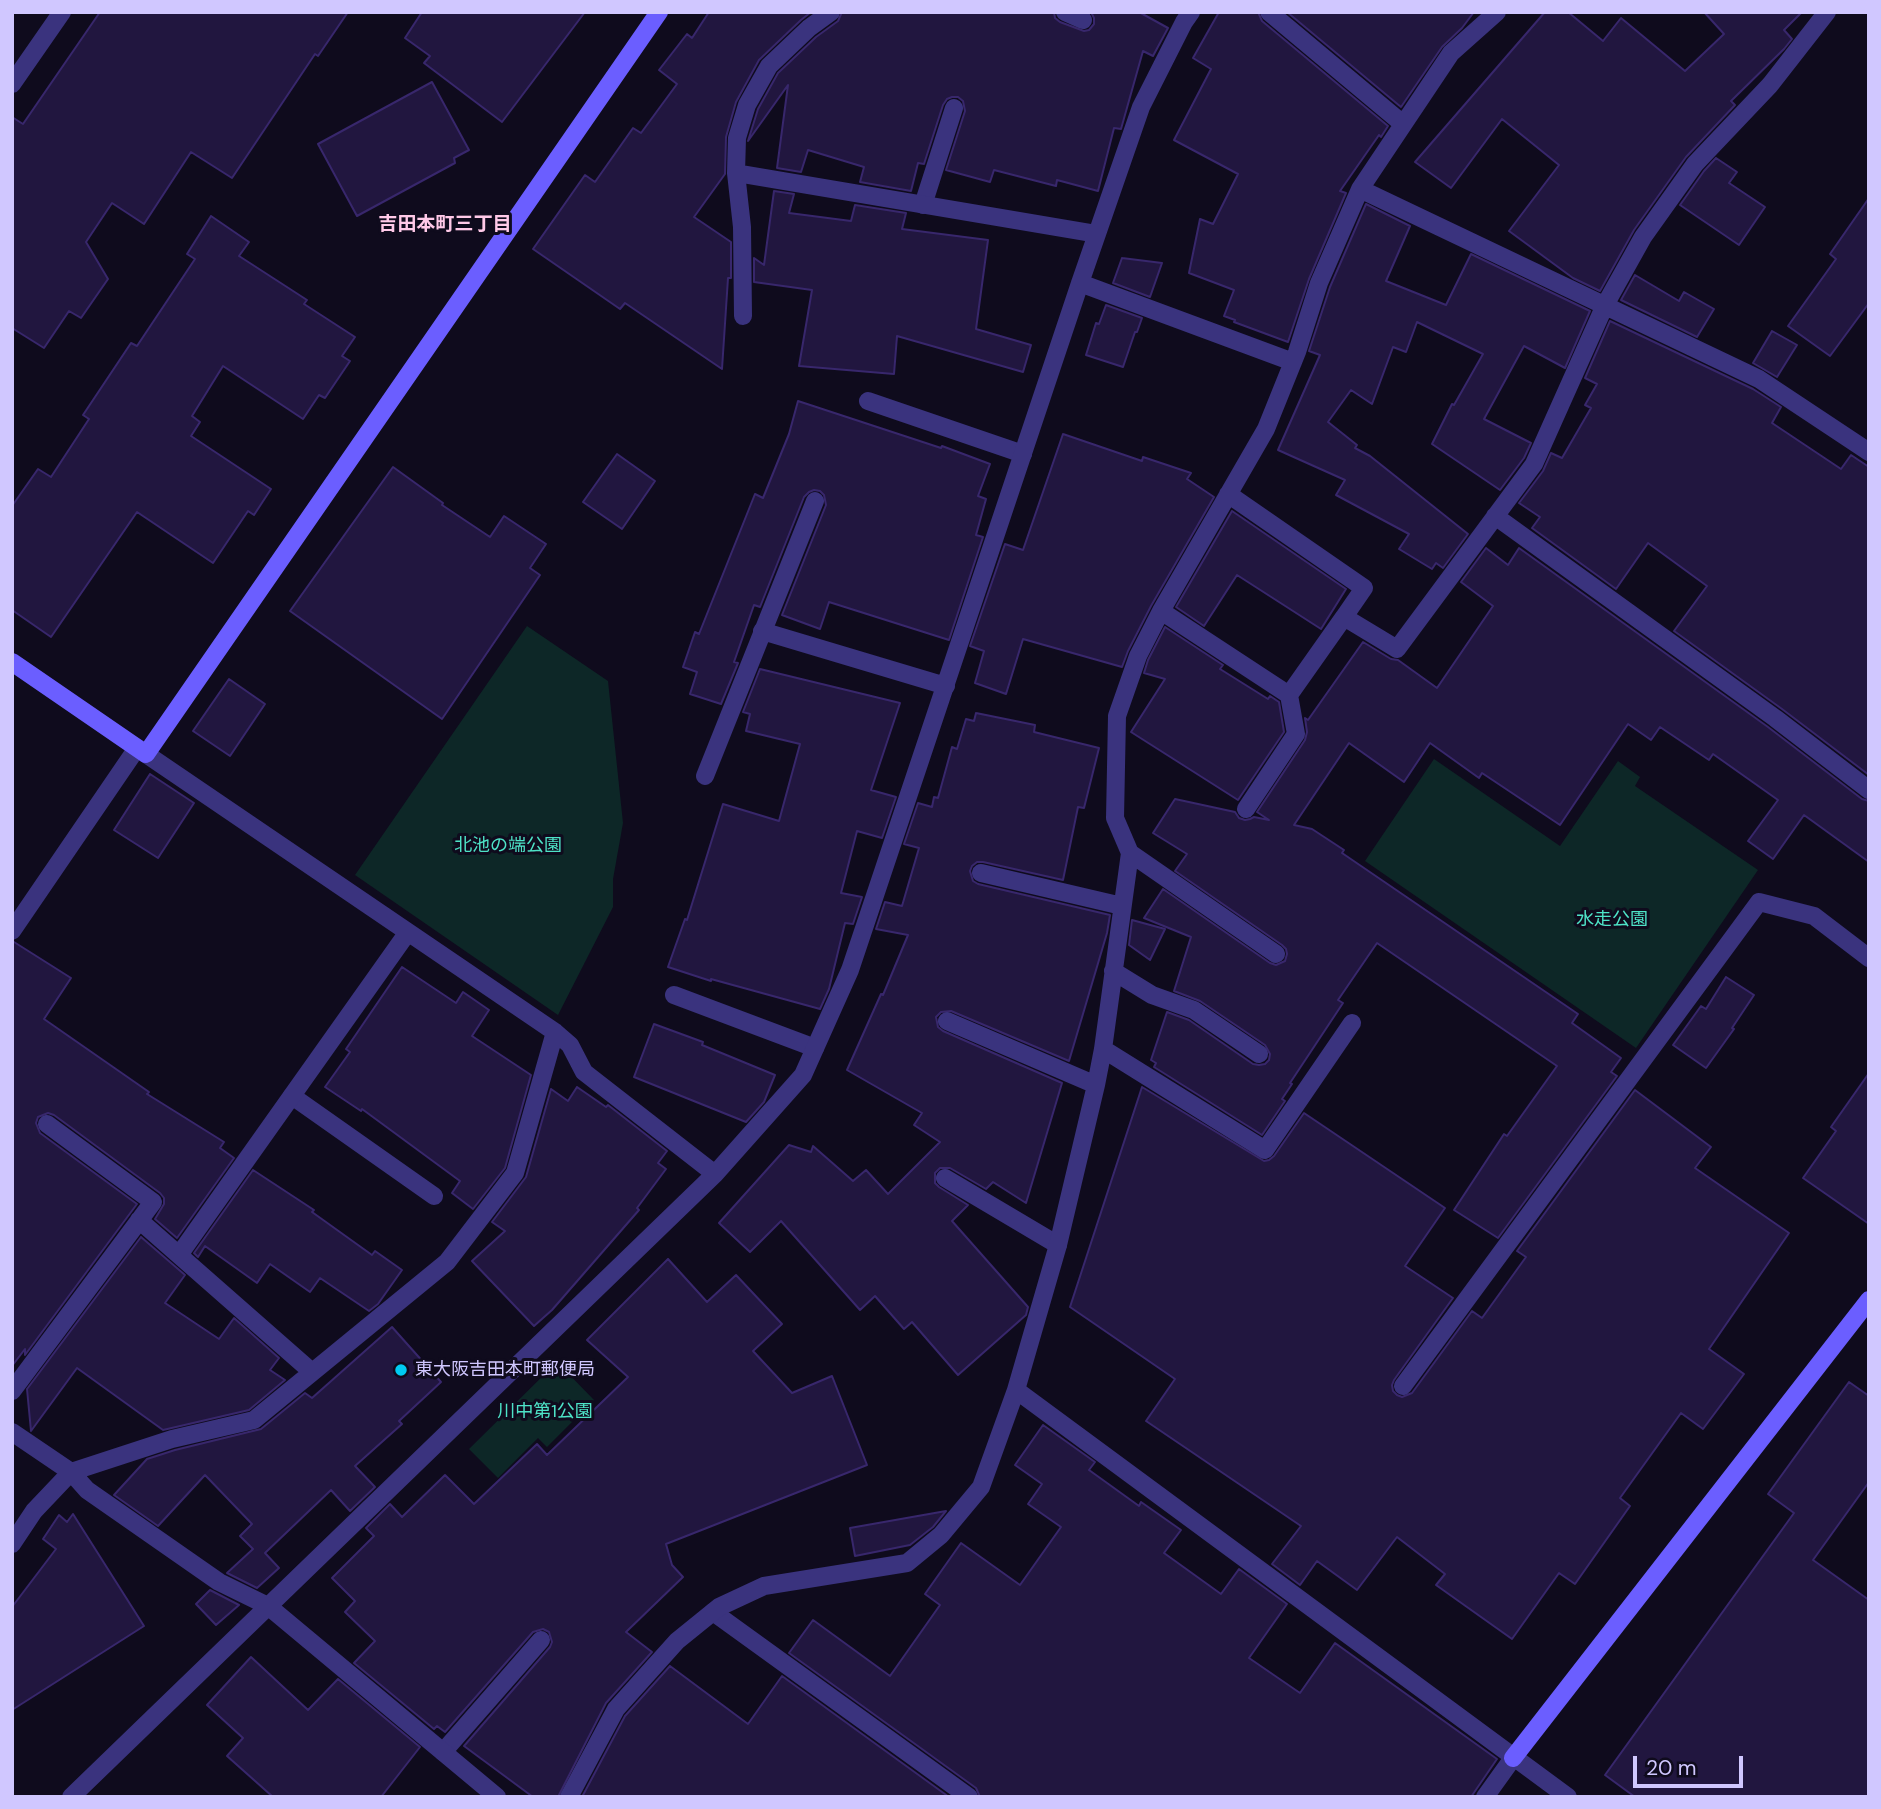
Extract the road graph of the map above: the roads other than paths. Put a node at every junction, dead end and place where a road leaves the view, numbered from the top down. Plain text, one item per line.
1 (62, 12) edge
2 (659, 12) edge
3 (831, 12) edge
4 (1066, 12) edge
5 (1191, 12) edge
6 (1269, 12) edge
7 (1497, 12) edge
8 (1827, 12) edge
9 (1083, 20) dead end
10 (12, 85) edge
11 (954, 108) dead end
12 (1403, 124) junction
13 (736, 173) junction
14 (1360, 189) junction
15 (923, 205) junction
16 (1097, 234) junction
17 (1080, 283) junction
18 (1605, 305) junction
19 (743, 316) dead end
20 (1293, 362) junction
21 (868, 401) dead end
22 (1869, 452) edge
23 (1023, 454) junction
24 (1228, 494) junction
25 (815, 501) dead end
26 (1495, 516) junction
27 (1161, 611) junction
28 (1344, 617) junction
29 (762, 631) junction
30 (12, 662) edge
31 (946, 686) junction
32 (1289, 695) junction
33 (142, 751) junction
34 (705, 776) dead end
35 (1869, 790) edge
36 (1246, 809) dead end
37 (1130, 853) junction
38 (981, 873) dead end
39 (1122, 906) junction
40 (12, 931) edge
41 (408, 932) junction
42 (1276, 954) dead end
43 (1869, 958) edge
44 (1113, 971) junction
45 (674, 995) dead end
46 (947, 1021) dead end
47 (1352, 1023) dead end
48 (555, 1032) junction
49 (815, 1048) junction
50 (1103, 1049) junction
51 (1259, 1054) dead end
52 (1096, 1085) junction
53 (292, 1096) junction
54 (47, 1124) dead end
55 (715, 1174) junction
56 (945, 1178) dead end
57 (434, 1196) dead end
58 (139, 1220) junction
59 (1058, 1245) junction
60 (179, 1255) junction
61 (1869, 1300) edge
62 (312, 1372) junction
63 (1403, 1386) dead end
64 (1016, 1390) junction
65 (12, 1391) edge
66 (12, 1432) edge
67 (71, 1472) junction
68 (12, 1544) edge
69 (268, 1606) junction
70 (713, 1612) junction
71 (541, 1640) dead end
72 (443, 1752) junction
73 (1513, 1758) junction
74 (71, 1797) edge
75 (497, 1797) edge
76 (569, 1797) edge
77 (968, 1797) edge
78 (1485, 1797) edge
79 (1568, 1797) edge

1 - 10 street
2 - 33 street
3 - 13 street
4 - 9 street
5 - 16 street
6 - 12 street
7 - 12 street
8 - 18 street
11 - 15 street
12 - 14 street
13 - 15 street
13 - 19 street
14 - 18 street
14 - 20 street
15 - 16 street
16 - 17 street
17 - 20 street
17 - 23 street
18 - 22 street
18 - 26 street
20 - 24 street
21 - 23 street
23 - 31 street
24 - 27 street
24 - 28 street
25 - 29 street
26 - 28 street
26 - 35 street
27 - 32 street
27 - 37 street
28 - 32 street
29 - 31 street
29 - 34 street
30 - 33 street
31 - 49 street
32 - 36 street
33 - 40 street
33 - 41 street
37 - 39 street
37 - 42 street
38 - 39 street
39 - 44 street
41 - 48 street
41 - 53 street
43 - 63 street
44 - 50 street
44 - 51 street
45 - 49 street
46 - 52 street
47 - 50 street
48 - 55 street
48 - 62 street
49 - 55 street
50 - 52 street
52 - 59 street
53 - 57 street
53 - 60 street
54 - 58 street
55 - 69 street
56 - 59 street
58 - 60 street
58 - 65 street
59 - 64 street
60 - 62 street
61 - 73 street
62 - 67 street
64 - 70 street
64 - 73 street
66 - 67 street
67 - 68 street
67 - 69 street
69 - 72 street
69 - 74 street
70 - 76 street
70 - 77 street
71 - 72 street
72 - 75 street
73 - 78 street
73 - 79 street

